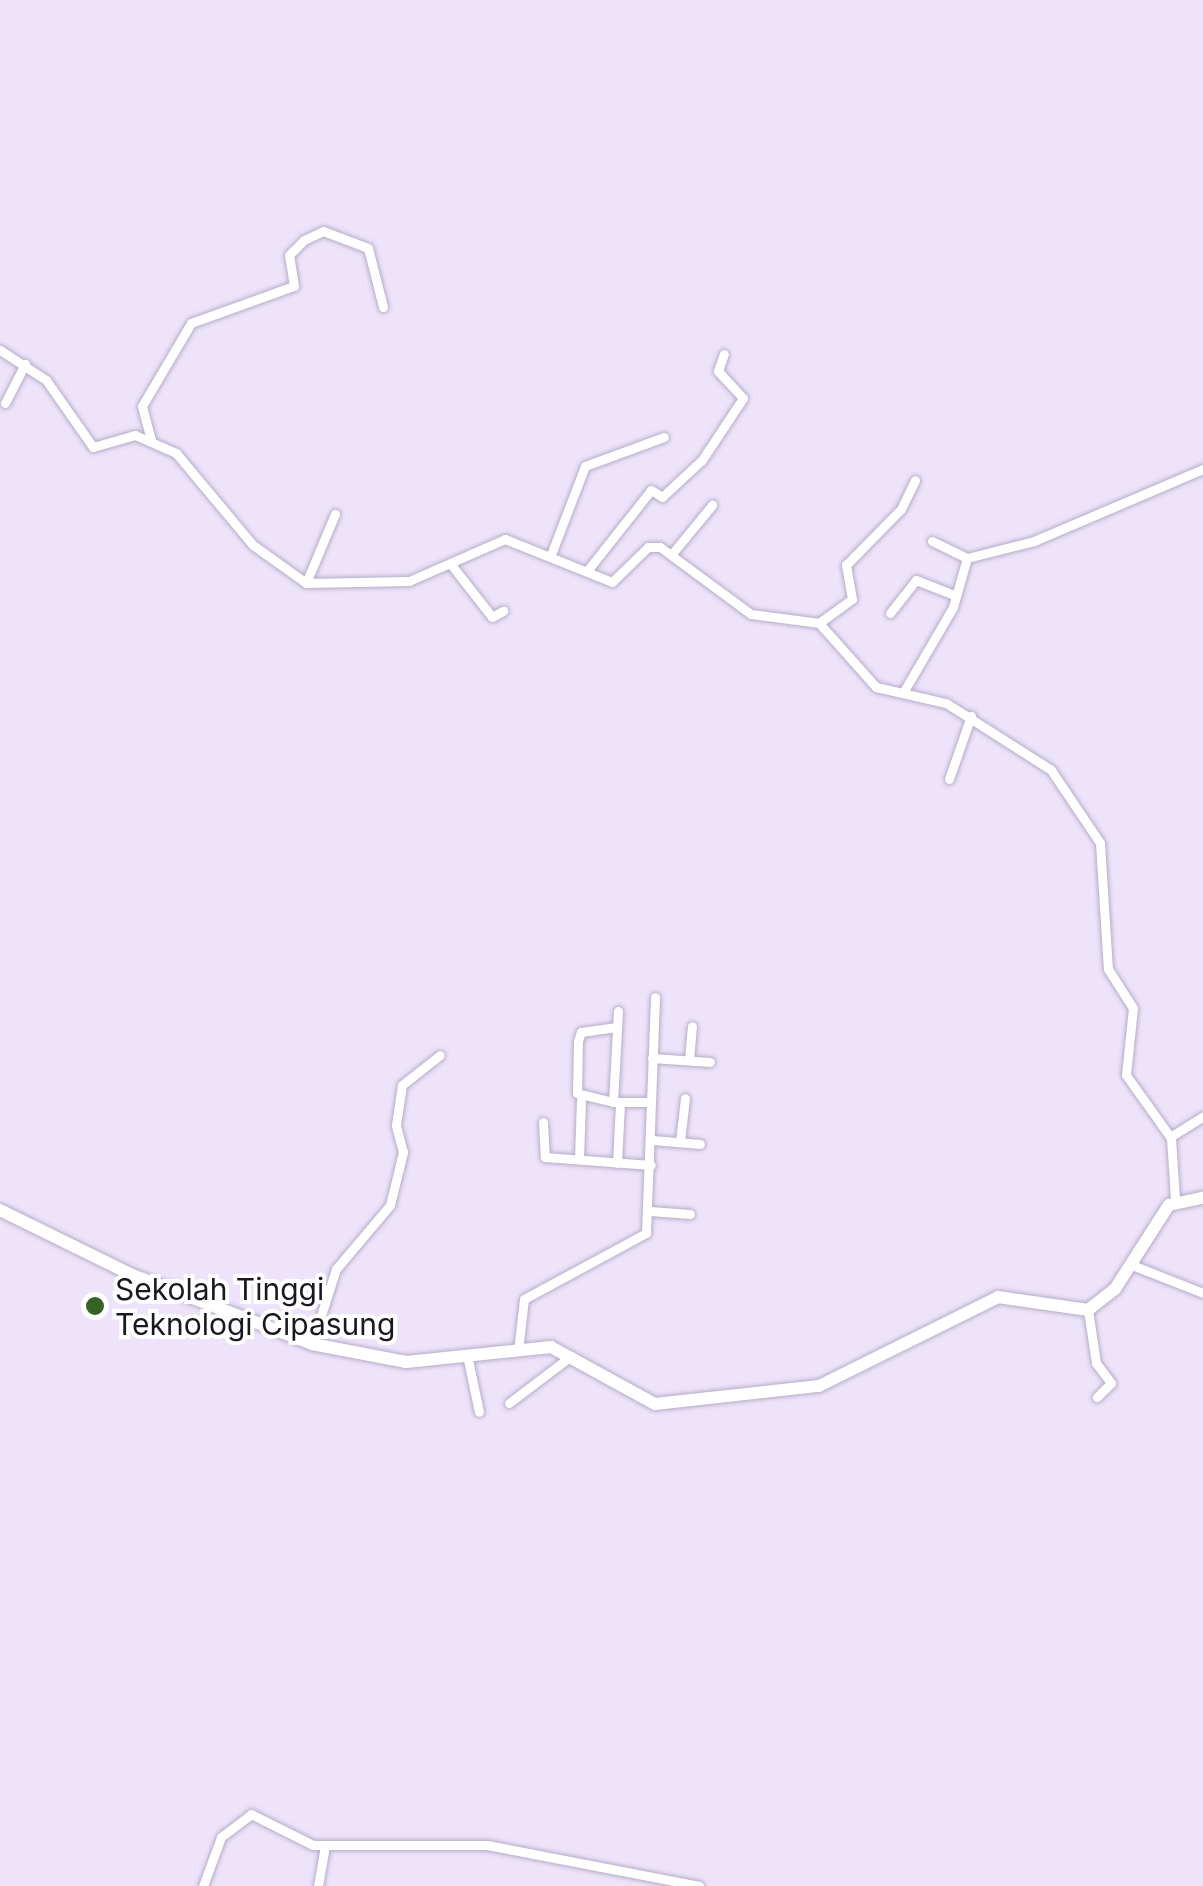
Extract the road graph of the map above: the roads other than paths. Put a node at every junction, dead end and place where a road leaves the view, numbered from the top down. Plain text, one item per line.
1 (383, 307) dead end
2 (0, 350) edge
3 (724, 354) dead end
4 (26, 364) junction
5 (5, 403) dead end
6 (664, 437) dead end
7 (152, 440) junction
8 (1203, 469) edge
9 (915, 480) dead end
10 (712, 506) dead end
11 (335, 514) dead end
12 (932, 540) dead end
13 (552, 552) junction
14 (670, 556) junction
15 (967, 558) junction
16 (452, 567) junction
17 (587, 571) junction
18 (306, 583) junction
19 (954, 594) junction
20 (503, 612) dead end
21 (890, 613) dead end
22 (819, 623) junction
23 (904, 691) junction
24 (971, 716) junction
25 (949, 779) dead end
26 (655, 997) dead end
27 (618, 1012) dead end
28 (692, 1026) dead end
29 (617, 1027) junction
30 (440, 1055) dead end
31 (652, 1058) junction
32 (689, 1060) junction
33 (710, 1062) dead end
34 (685, 1098) dead end
35 (581, 1100) junction
36 (617, 1102) junction
37 (650, 1102) junction
38 (1203, 1116) edge
39 (544, 1122) dead end
40 (1170, 1136) junction
41 (652, 1140) junction
42 (680, 1142) junction
43 (700, 1144) dead end
44 (579, 1159) junction
45 (617, 1163) junction
46 (651, 1165) junction
47 (1203, 1198) edge
48 (1175, 1200) junction
49 (0, 1210) edge
50 (650, 1211) junction
51 (690, 1214) dead end
52 (1132, 1265) junction
53 (1203, 1294) edge
54 (1088, 1310) junction
55 (312, 1344) junction
56 (518, 1351) junction
57 (574, 1354) junction
58 (467, 1355) junction
59 (1097, 1397) dead end
60 (510, 1403) dead end
61 (479, 1412) dead end
62 (325, 1846) junction
63 (204, 1886) edge
64 (318, 1886) edge
65 (699, 1886) edge

1 - 7 street
2 - 4 street
3 - 17 street
4 - 5 street
4 - 7 street
6 - 13 street
7 - 18 street
8 - 15 street
9 - 22 street
10 - 14 street
11 - 18 street
12 - 15 street
13 - 16 street
13 - 17 street
14 - 17 street
14 - 22 street
15 - 19 street
16 - 18 street
16 - 20 street
19 - 21 street
19 - 23 street
22 - 23 street
23 - 24 street
24 - 25 street
24 - 40 street
26 - 31 street
27 - 29 street
28 - 32 street
29 - 35 street
29 - 36 street
30 - 55 street
31 - 32 street
31 - 37 street
32 - 33 street
34 - 42 street
35 - 36 street
35 - 44 street
36 - 37 street
36 - 45 street
37 - 41 street
38 - 40 street
39 - 44 street
40 - 48 street
41 - 42 street
41 - 46 street
42 - 43 street
44 - 45 street
45 - 46 street
46 - 50 street
47 - 48 main road
48 - 52 main road
49 - 55 main road
50 - 51 street
50 - 56 street
52 - 53 street
52 - 54 main road
54 - 57 main road
54 - 59 street
55 - 58 main road
56 - 57 main road
56 - 58 main road
57 - 60 street
58 - 61 street
62 - 63 street
62 - 64 street
62 - 65 street

